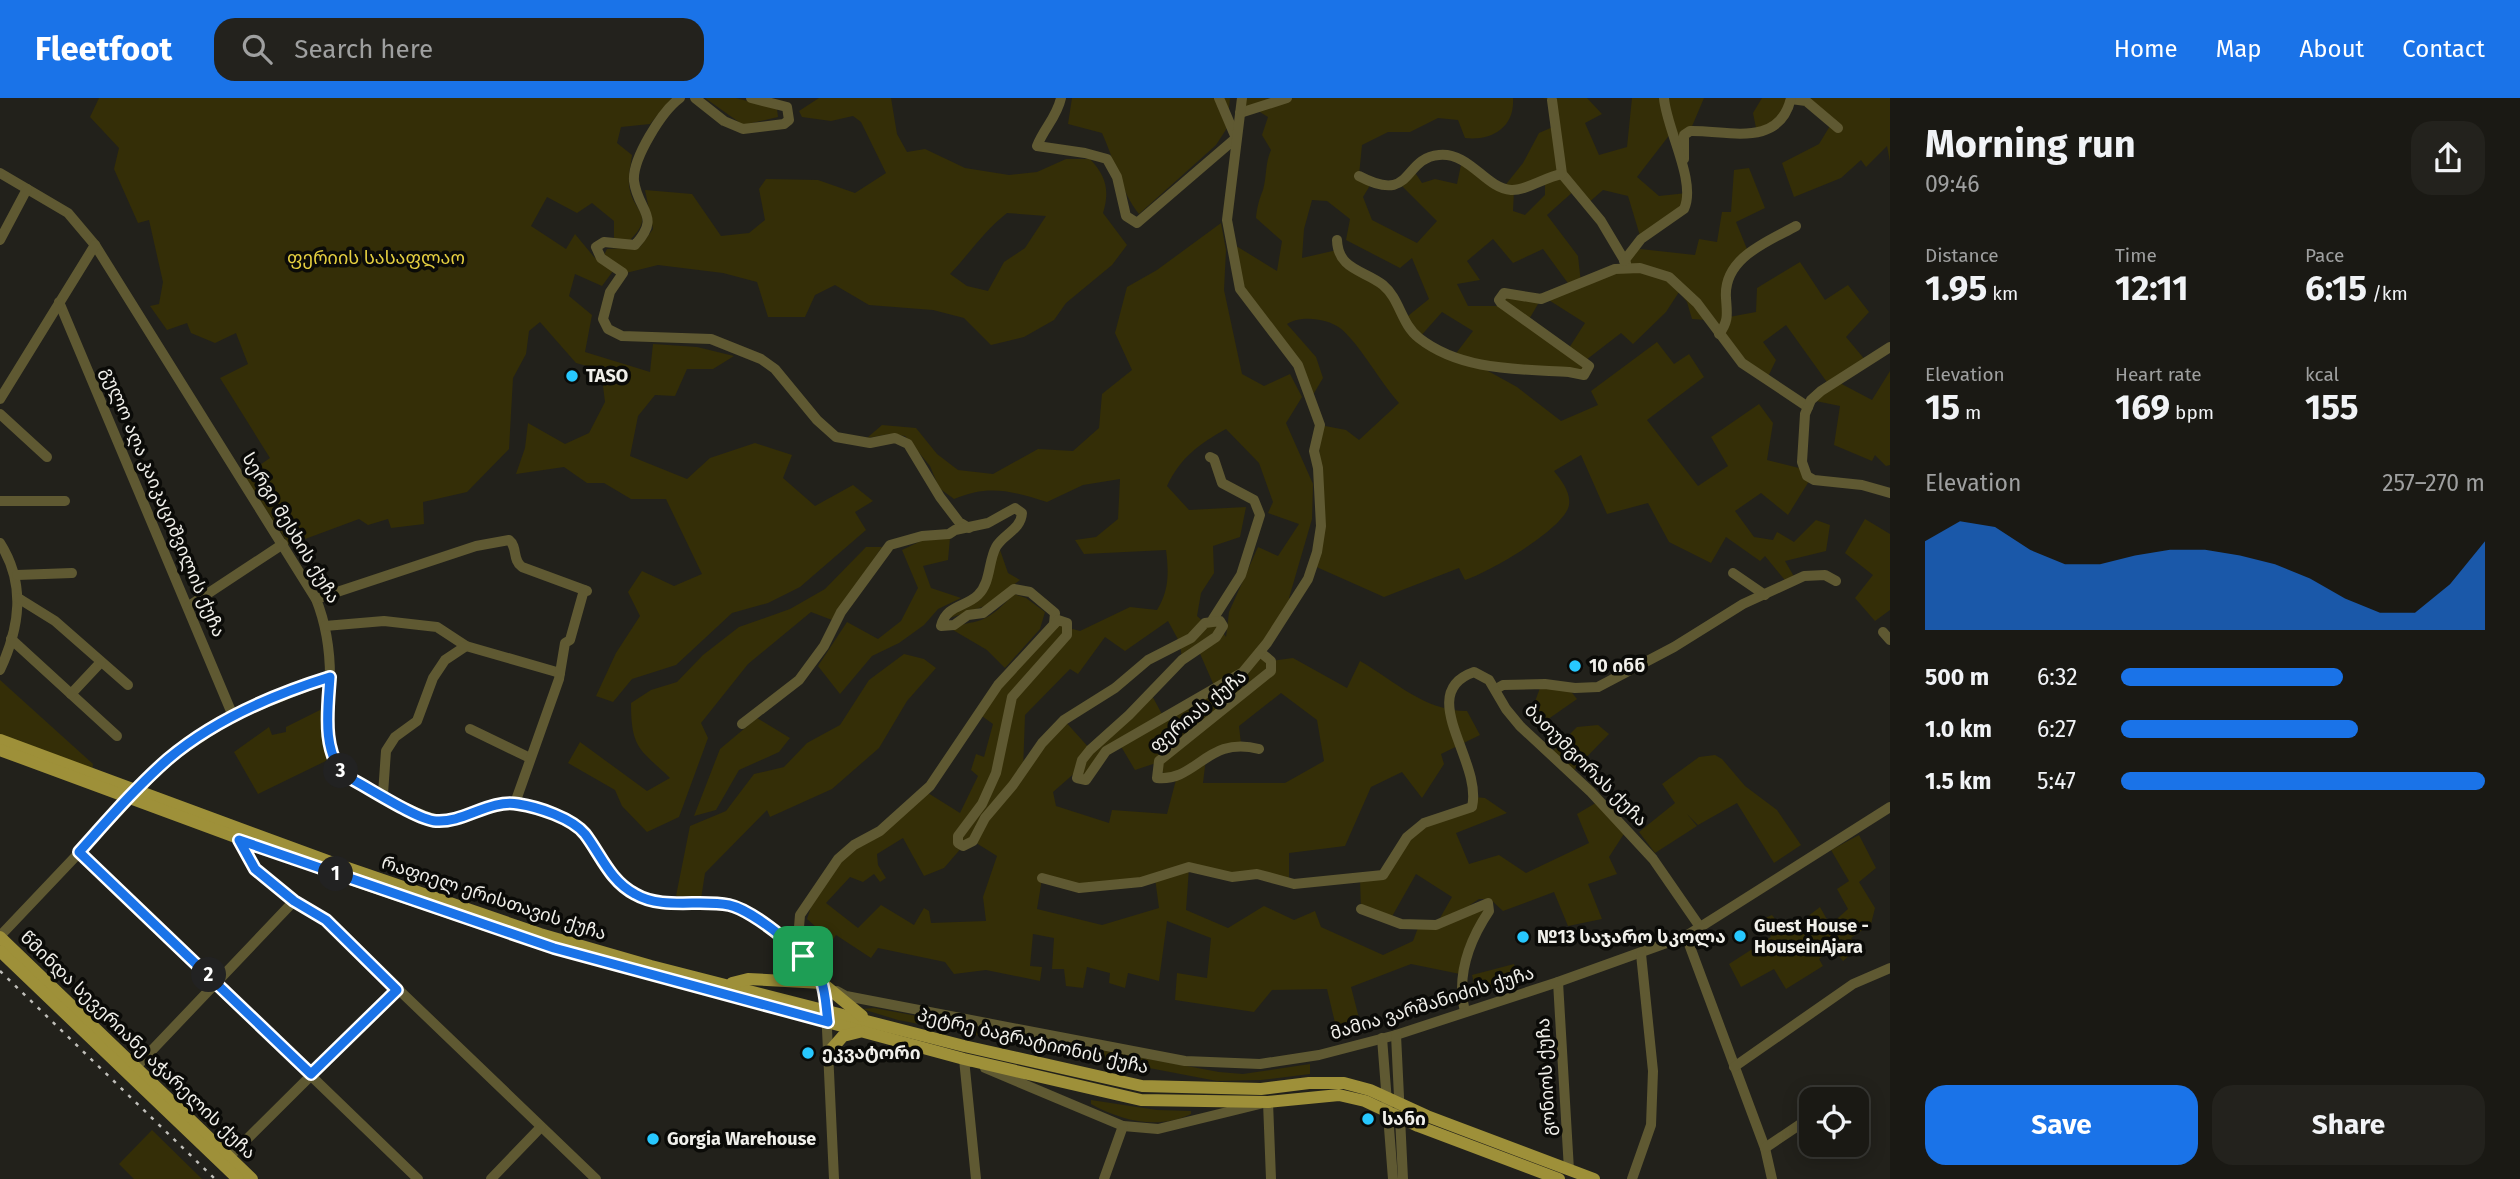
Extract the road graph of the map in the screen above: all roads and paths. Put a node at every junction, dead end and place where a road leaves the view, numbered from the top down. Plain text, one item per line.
1 (680, 98) edge
2 (695, 98) edge
3 (751, 98) edge
4 (1061, 98) edge
5 (1219, 98) edge
6 (1242, 98) edge
7 (1287, 98) edge
8 (1664, 98) edge
9 (1791, 99) edge
10 (1552, 100) dead end
11 (1240, 113) junction
12 (1838, 128) dead end
13 (1236, 138) junction
14 (1683, 169) junction
15 (0, 173) edge
16 (1562, 174) junction
17 (1359, 176) dead end
18 (27, 189) junction
19 (1796, 226) dead end
20 (0, 240) edge
21 (1337, 240) dead end
22 (95, 245) junction
23 (1627, 265) junction
24 (59, 302) junction
25 (1719, 334) junction
26 (1890, 348) edge
27 (0, 399) edge
28 (1808, 407) junction
29 (0, 414) edge
30 (47, 457) dead end
31 (1210, 457) dead end
32 (1890, 494) edge
33 (0, 501) edge
34 (65, 501) dead end
35 (969, 528) junction
36 (0, 543) edge
37 (283, 544) junction
38 (72, 573) dead end
39 (1733, 573) dead end
40 (17, 575) junction
41 (1836, 581) dead end
42 (1765, 595) junction
43 (18, 598) junction
44 (316, 599) junction
45 (189, 606) junction
46 (1213, 620) junction
47 (1054, 624) junction
48 (326, 626) junction
49 (11, 639) junction
50 (466, 646) junction
51 (1260, 652) junction
52 (102, 662) junction
53 (0, 670) edge
54 (560, 673) junction
55 (330, 677) junction
56 (128, 685) dead end
57 (1496, 689) junction
58 (71, 694) junction
59 (233, 716) junction
60 (742, 724) dead end
61 (470, 729) dead end
62 (117, 736) dead end
63 (0, 740) edge
64 (1259, 749) dead end
65 (0, 750) edge
66 (530, 758) junction
67 (133, 794) junction
68 (383, 794) junction
69 (515, 803) junction
70 (1890, 807) edge
71 (239, 840) junction
72 (79, 852) junction
73 (1042, 878) dead end
74 (294, 901) junction
75 (1361, 909) dead end
76 (1700, 927) junction
77 (0, 936) edge
78 (1686, 936) junction
79 (0, 951) edge
80 (1641, 954) junction
81 (803, 956) junction
82 (1890, 968) edge
83 (216, 982) junction
84 (822, 982) junction
85 (1558, 982) junction
86 (729, 984) junction
87 (397, 990) junction
88 (826, 1008) junction
89 (1465, 1012) junction
90 (828, 1022) junction
91 (866, 1026) junction
92 (1396, 1035) junction
93 (1382, 1038) junction
94 (829, 1052) junction
95 (964, 1059) junction
96 (136, 1067) junction
97 (1734, 1067) junction
98 (311, 1074) junction
99 (1268, 1102) junction
100 (1393, 1108) junction
101 (1799, 1125) edge
102 (1123, 1126) junction
103 (1418, 1126) junction
104 (541, 1127) junction
105 (1401, 1147) junction
106 (1765, 1147) junction
107 (229, 1157) junction
108 (1564, 1174) edge
109 (238, 1179) edge
110 (252, 1179) edge
111 (418, 1179) edge
112 (491, 1179) edge
113 (596, 1179) edge
114 (834, 1179) edge
115 (976, 1179) edge
116 (1104, 1179) edge
117 (1271, 1179) edge
118 (1393, 1179) edge
119 (1403, 1179) edge
120 (1594, 1179) edge
121 (1632, 1179) edge
122 (1772, 1179) edge

1 - 35 street
2 - 3 street
4 - 13 street
5 - 13 street
6 - 11 street
7 - 11 street
8 - 14 street
9 - 12 street
9 - 14 street
10 - 16 street
11 - 13 street
13 - 51 street
14 - 23 street
15 - 18 street, სერგი მესხის ქუჩა
16 - 17 street
16 - 23 street
18 - 20 street
18 - 22 street, სერგი მესხის ქუჩა
19 - 25 street
21 - 23 street
22 - 24 street
22 - 37 street, სერგი მესხის ქუჩა
23 - 25 street
24 - 27 street
24 - 45 street, გულო აღა კაიკაციშვილის ქუჩა
25 - 28 street
26 - 28 street
28 - 32 street
29 - 30 street
31 - 46 street
33 - 34 street
35 - 47 street
35 - 60 street
36 - 40 street
37 - 44 street, სერგი მესხის ქუჩა
37 - 45 street
38 - 40 street
39 - 42 street
40 - 43 street
41 - 42 street, ბათუმგორას ქუჩა
42 - 57 street, ბათუმგორას ქუჩა
43 - 49 street
43 - 52 street
44 - 48 street, სერგი მესხის ქუჩა
44 - 54 street
45 - 59 street, გულო აღა კაიკაციშვილის ქუჩა
46 - 47 street
46 - 51 street
47 - 81 street
48 - 50 street
48 - 55 street, სერგი მესხის ქუჩა
49 - 53 street
49 - 58 street
50 - 54 street
50 - 68 street
51 - 64 street, ფერიას ქუჩა
52 - 56 street
52 - 58 street
54 - 66 street
55 - 59 street
55 - 68 street, სერგი მესხის ქუჩა
57 - 73 street
57 - 76 street, ბათუმგორას ქუჩა
58 - 62 street
59 - 67 street
61 - 66 street
63 - 67 main road, რაფიელ ერისთავის ქუჩა
65 - 67 main road, რაფიელ ერისთავის ქუჩა
66 - 69 street
67 - 71 main road, რაფიელ ერისთავის ქუჩა
67 - 72 street
67 - 86 main road, რაფიელ ერისთავის ქუჩა
68 - 69 street, სერგი მესხის ქუჩა
69 - 81 street, სერგი მესხის ქუჩა
70 - 76 street, მამია ვარშანიძის ქუჩა
71 - 74 street
71 - 90 main road, რაფიელ ერისთავის ქუჩა
72 - 77 street
72 - 83 street
74 - 83 street
74 - 87 street
75 - 89 street
76 - 78 street, მამია ვარშანიძის ქუჩა
77 - 96 main road, წმინდა სევერიანე აჭარელის ქუჩა
78 - 80 street, მამია ვარშანიძის ქუჩა
78 - 97 street
79 - 109 main road, წმინდა სევერიანე აჭარელის ქუჩა
80 - 85 street, მამია ვარშანიძის ქუჩა
80 - 121 street
81 - 84 street, სერგი მესხის ქუჩა
82 - 97 street
83 - 96 street
83 - 98 street
84 - 86 main road
84 - 88 street, სერგი მესხის ქუჩა
84 - 91 main road
84 - 93 street, მამია ვარშანიძის ქუჩა
85 - 89 street, მამია ვარშანიძის ქუჩა
85 - 108 street, გონიოს ქუჩა
86 - 88 main road, რაფიელ ერისთავის ქუჩა
87 - 98 street
87 - 104 street
88 - 90 street, სერგი მესხის ქუჩა
88 - 91 main road, პეტრე ბაგრატიონის ქუჩა
89 - 92 street, მამია ვარშანიძის ქუჩა
90 - 91 main road, პეტრე ბაგრატიონის ქუჩა
90 - 94 street, სერგი მესხის ქუჩა
91 - 94 main road
91 - 95 main road, პეტრე ბაგრატიონის ქუჩა
91 - 100 main road, პეტრე ბაგრატიონის ქუჩა
92 - 93 street, მამია ვარშანიძის ქუჩა
92 - 100 street
93 - 100 street
94 - 114 street, სერგი მესხის ქუჩა
95 - 99 main road, პეტრე ბაგრატიონის ქუჩა
95 - 102 street, პეტრე ბაგრატიონის ქუჩა
95 - 115 street
96 - 107 main road, წმინდა სევერიანე აჭარელის ქუჩა
97 - 106 street
98 - 107 street
98 - 111 street
99 - 100 main road, პეტრე ბაგრატიონის ქუჩა
99 - 102 street, პეტრე ბაგრატიონის ქუჩა
99 - 117 street
100 - 103 main road, პეტრე ბაგრატიონის ქუჩა
100 - 105 street
100 - 108 main road, პეტრე ბაგრატიონის ქუჩა
100 - 118 street
101 - 106 street
102 - 116 street
103 - 105 street
103 - 108 main road, პეტრე ბაგრატიონის ქუჩა
104 - 112 street
104 - 113 street
105 - 119 street
106 - 122 street
107 - 110 main road, წმინდა სევერიანე აჭარელის ქუჩა
108 - 120 main road, პეტრე ბაგრატიონის ქუჩა

